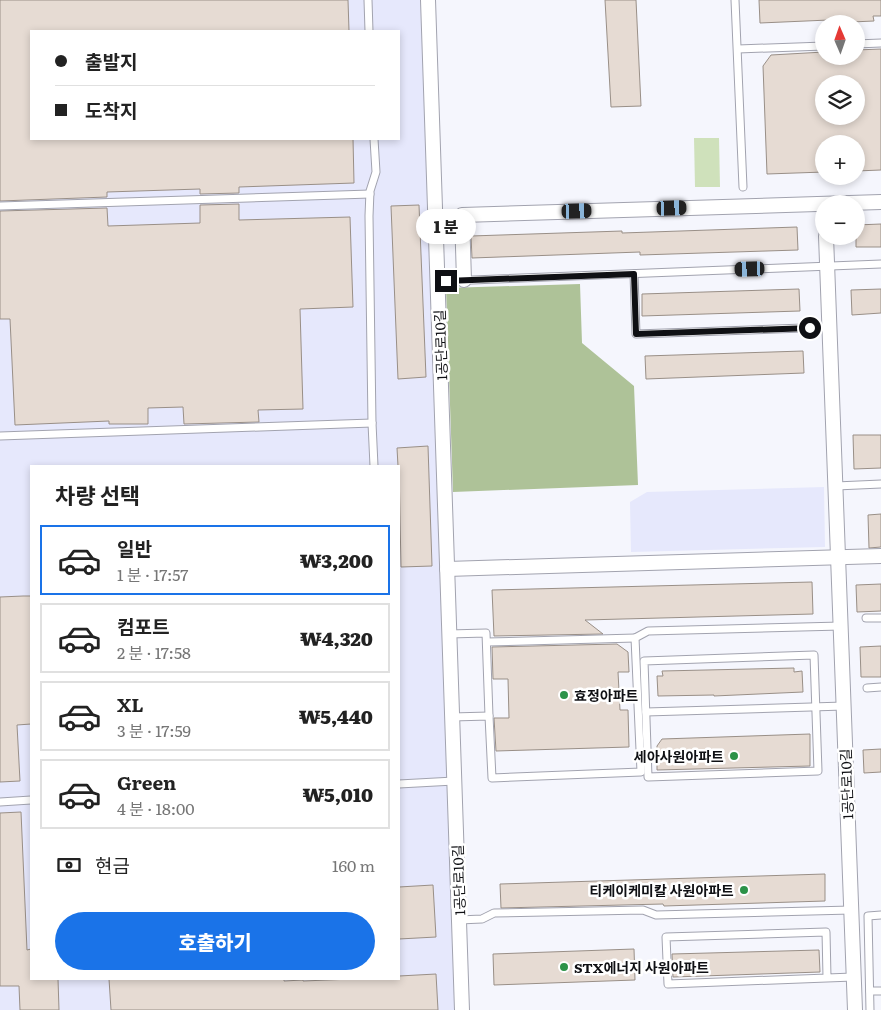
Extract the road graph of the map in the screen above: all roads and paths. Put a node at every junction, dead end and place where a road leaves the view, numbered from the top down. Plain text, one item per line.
1 (368, 0) edge
2 (428, 0) edge
3 (735, 0) edge
4 (369, 30) edge
5 (865, 44) edge
6 (881, 44) edge
7 (815, 46) edge
8 (738, 49) junction
9 (374, 140) edge
10 (743, 188) dead end
11 (370, 194) junction
12 (865, 202) edge
13 (881, 202) edge
14 (815, 203) edge
15 (0, 206) edge
16 (827, 245) edge
17 (881, 264) edge
18 (828, 266) junction
19 (634, 274) junction
20 (464, 280) junction
21 (446, 281) dead end
22 (830, 327) junction
23 (372, 423) junction
24 (0, 436) edge
25 (374, 465) edge
26 (881, 484) edge
27 (836, 486) junction
28 (881, 556) edge
29 (838, 557) junction
30 (447, 569) junction
31 (866, 618) dead end
32 (881, 618) edge
33 (841, 626) junction
34 (449, 634) junction
35 (635, 638) junction
36 (487, 642) junction
37 (881, 687) edge
38 (867, 688) dead end
39 (844, 706) junction
40 (816, 707) junction
41 (646, 712) junction
42 (489, 716) junction
43 (452, 717) junction
44 (454, 781) junction
45 (400, 784) edge
46 (30, 800) edge
47 (0, 802) edge
48 (851, 910) junction
49 (881, 916) edge
50 (459, 920) junction
51 (853, 976) junction
52 (827, 977) junction
53 (870, 991) junction
54 (881, 991) edge
55 (462, 1010) edge
56 (855, 1010) edge
57 (870, 1010) edge

1 - 4 lane
2 - 30 street, 1공단로10길
3 - 8 lane
5 - 6 lane
7 - 8 lane
8 - 10 lane
9 - 11 lane
11 - 15 lane
11 - 23 lane
12 - 13 street
14 - 20 street
16 - 18 street, 1공단로10길
17 - 18 lane
18 - 19 lane
18 - 22 street, 1공단로10길
19 - 20 lane
19 - 22 lane
20 - 21 lane
22 - 27 street, 1공단로10길
23 - 24 lane
23 - 25 lane
26 - 27 lane
27 - 29 street, 1공단로10길
28 - 29 street
29 - 30 street
29 - 33 street, 1공단로10길
30 - 34 street, 1공단로10길
31 - 32 lane
33 - 35 lane
33 - 39 street, 1공단로10길
34 - 36 lane
34 - 43 street, 1공단로10길
35 - 36 lane
35 - 42 lane
36 - 42 lane
37 - 38 lane
39 - 40 lane
39 - 48 street, 1공단로10길
40 - 41 lane
40 - 41 lane
40 - 41 lane
42 - 43 lane
43 - 44 street, 1공단로10길
44 - 45 lane
44 - 50 street, 1공단로10길
46 - 47 lane
48 - 50 lane
48 - 51 street, 1공단로10길
49 - 53 lane
50 - 55 street, 1공단로10길
51 - 52 lane
51 - 56 street, 1공단로10길
52 - 52 lane
53 - 54 lane
53 - 57 lane

